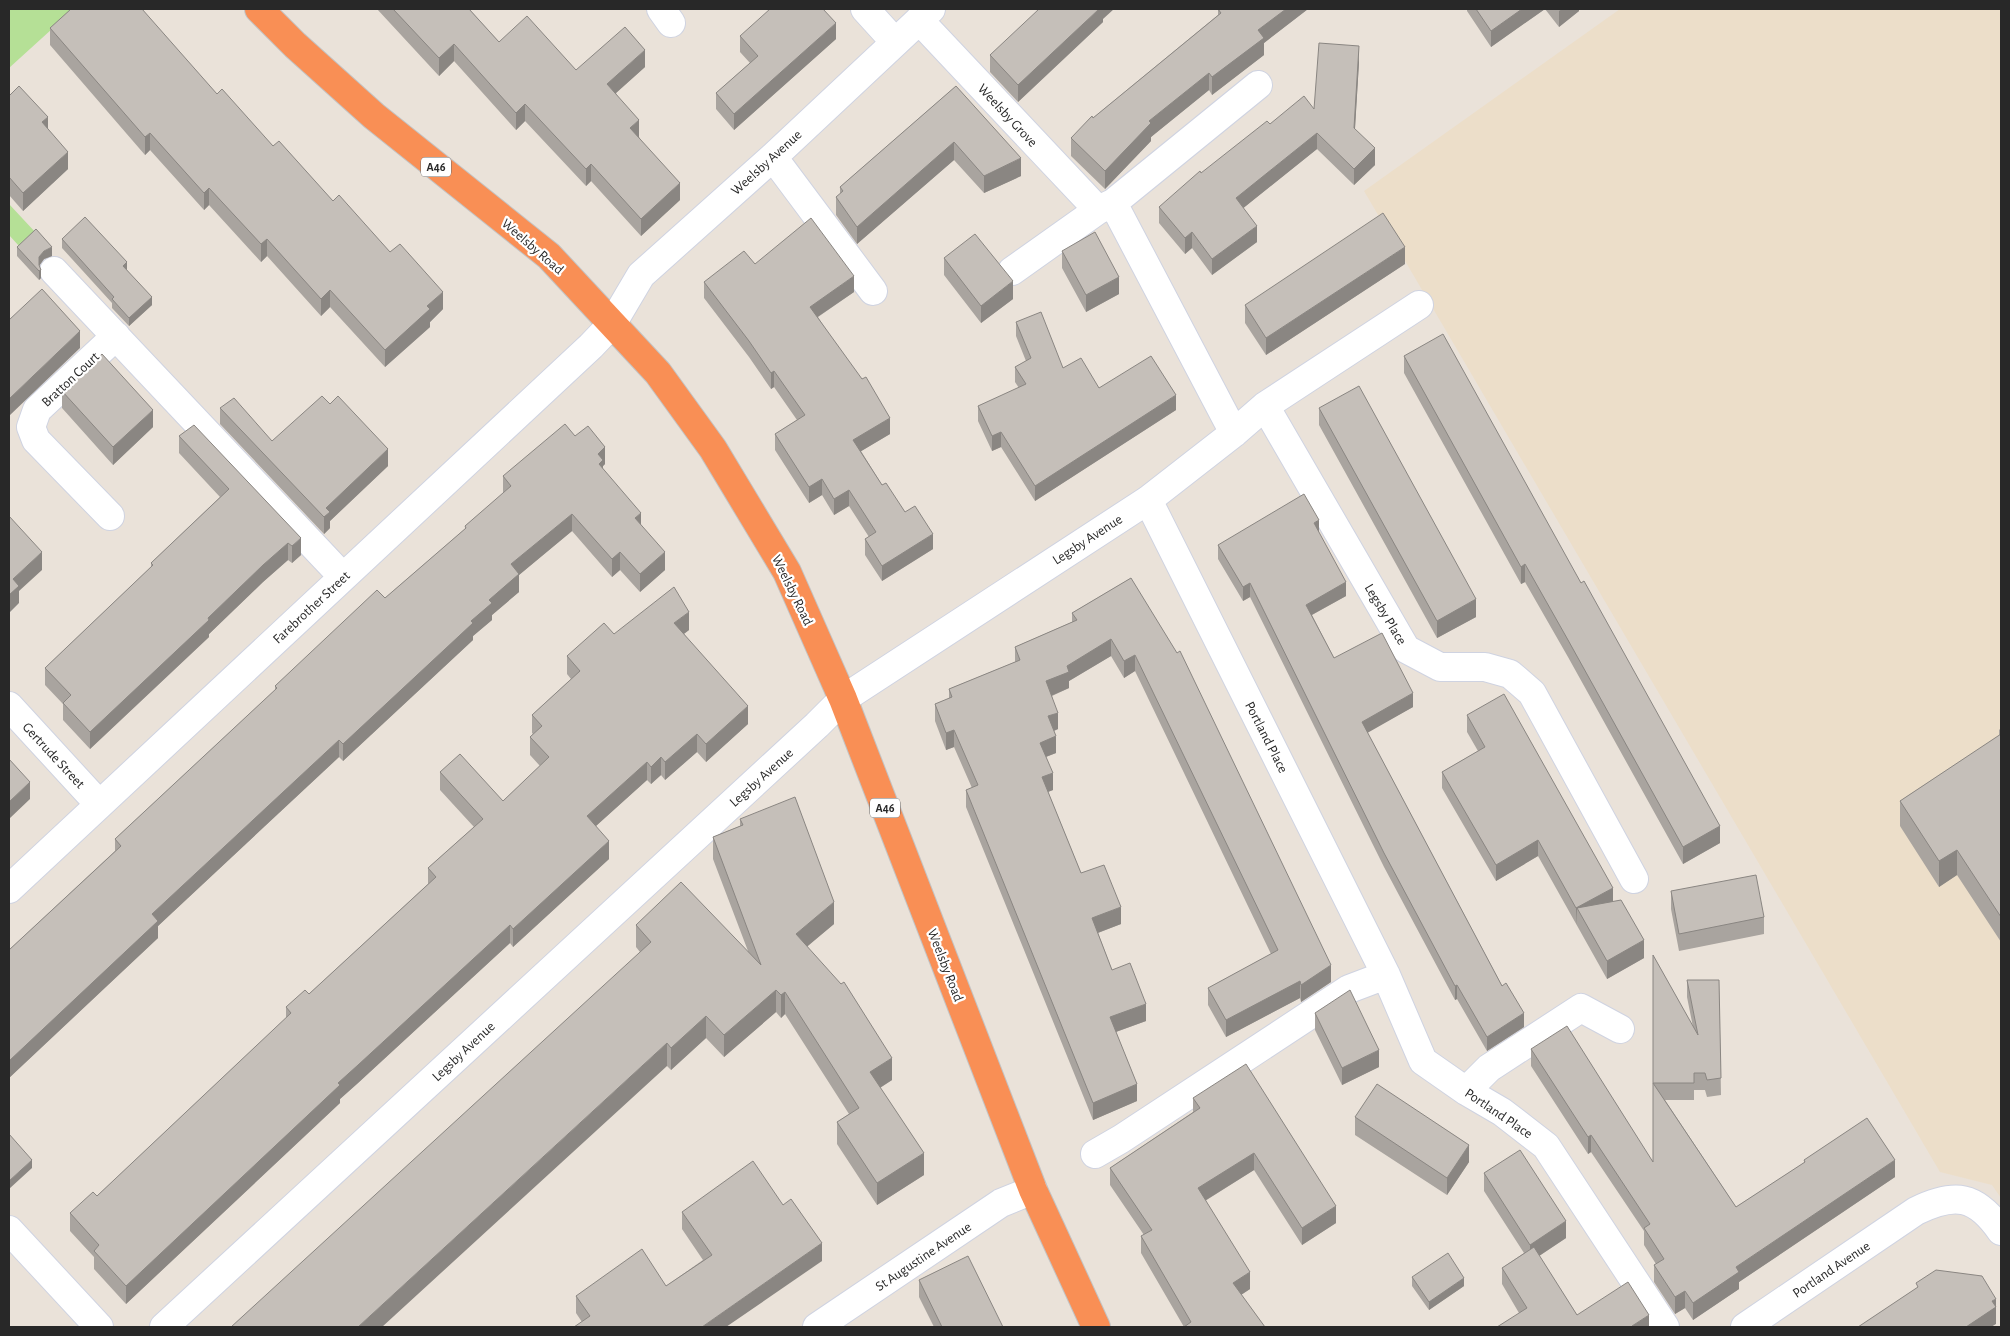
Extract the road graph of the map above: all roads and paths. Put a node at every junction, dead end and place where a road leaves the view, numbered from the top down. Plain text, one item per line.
1 (260, 9) edge
2 (865, 9) edge
3 (925, 14) edge
4 (895, 42) junction
5 (1258, 85) dead end
6 (773, 157) junction
7 (1105, 206) junction
8 (54, 271) dead end
9 (1012, 271) dead end
10 (873, 291) dead end
11 (1419, 305) dead end
12 (612, 324) junction
13 (116, 336) junction
14 (1265, 406) junction
15 (1234, 433) junction
16 (1148, 500) junction
17 (110, 516) dead end
18 (343, 577) junction
19 (843, 699) junction
20 (9, 706) edge
21 (99, 804) junction
22 (1634, 879) dead end
23 (9, 889) edge
24 (1386, 975) junction
25 (1620, 1029) dead end
26 (1466, 1091) junction
27 (1095, 1154) dead end
28 (1033, 1190) junction
29 (9, 1230) edge
30 (2001, 1231) edge
31 (99, 1327) edge
32 (164, 1327) edge
33 (817, 1327) edge
34 (1096, 1327) edge
35 (1665, 1327) edge
36 (1745, 1327) edge

1 - 12 highway, Weelsby Road / A46
2 - 4 street
3 - 4 street, Weelsby Avenue
3 - 7 street, Weelsby Grove
4 - 6 street, Weelsby Avenue
5 - 7 street
6 - 10 street
6 - 12 street, Weelsby Avenue
7 - 9 street
7 - 15 street, Weelsby Grove
8 - 13 street
11 - 14 street, Legsby Avenue
12 - 18 street, Farebrother Street
12 - 19 highway, Weelsby Road / A46
13 - 17 street, Bratton Court
13 - 18 street
14 - 15 street, Legsby Avenue
14 - 22 street, Legsby Place
15 - 16 street, Legsby Avenue
16 - 19 street, Legsby Avenue
16 - 24 street, Portland Place
18 - 21 street, Farebrother Street
19 - 28 highway, Weelsby Road / A46
19 - 32 street, Legsby Avenue
20 - 21 street, Gertrude Street
21 - 23 street, Farebrother Street
24 - 26 street, Portland Place
24 - 27 street
25 - 26 street
26 - 35 street, Portland Place
28 - 33 street, St Augustine Avenue
28 - 34 highway, Weelsby Road / A46
29 - 31 street
30 - 36 street, Portland Avenue

